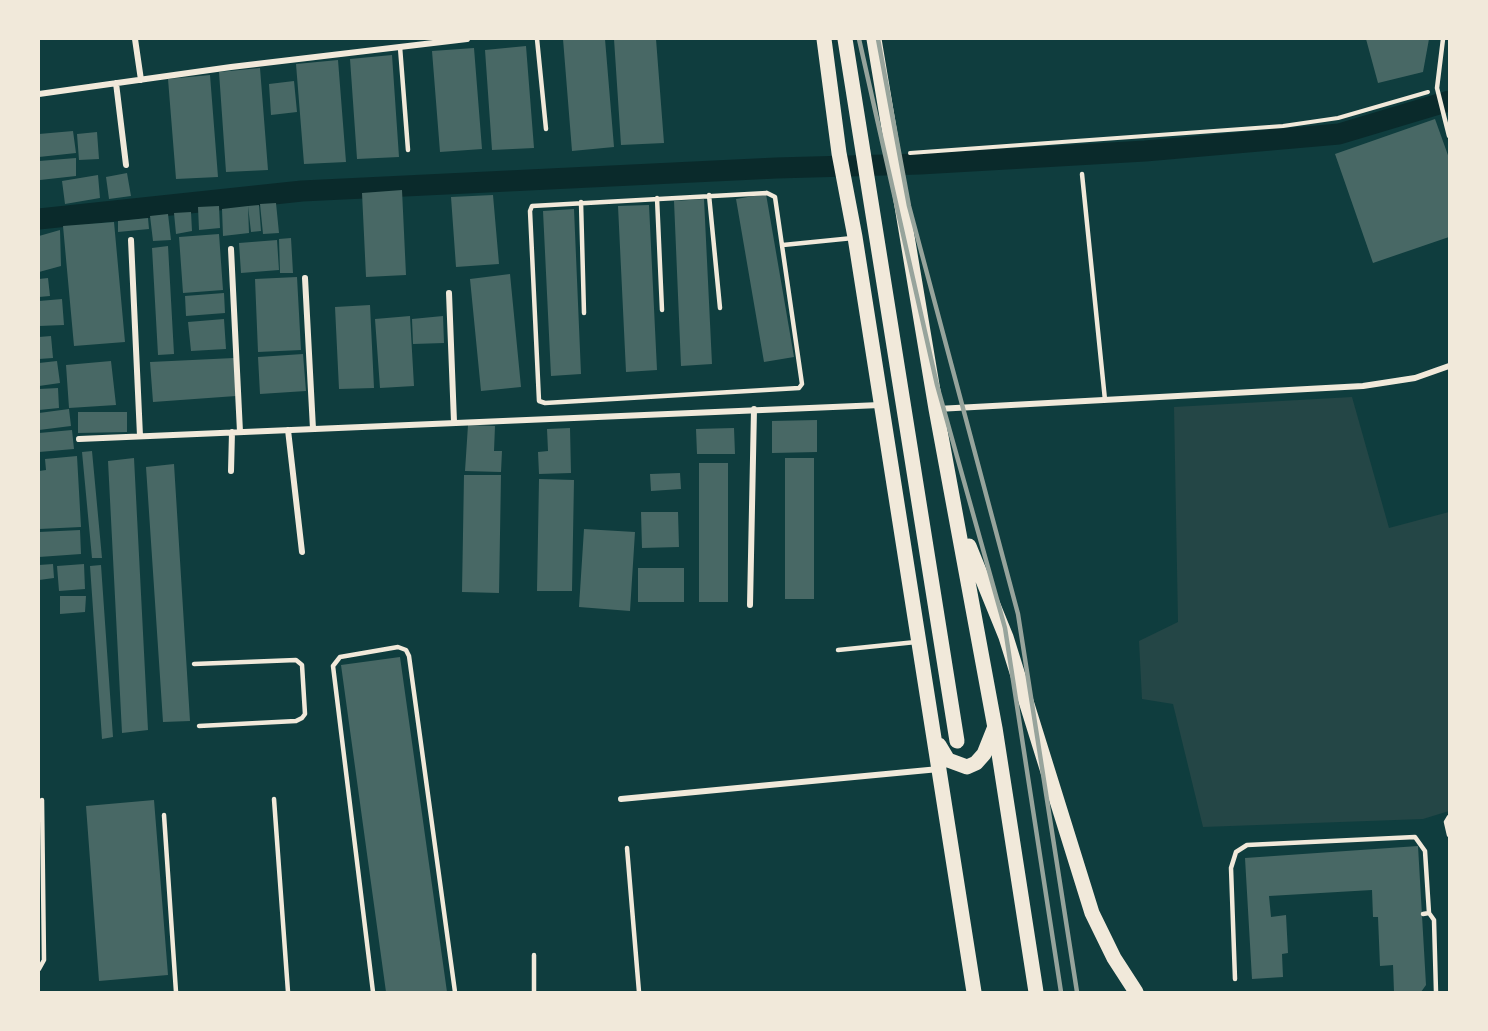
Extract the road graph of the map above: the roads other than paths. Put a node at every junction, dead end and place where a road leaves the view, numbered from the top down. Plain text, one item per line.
1 (135, 39) edge
2 (467, 39) edge
3 (537, 39) edge
4 (824, 39) edge
5 (845, 39) edge
6 (874, 39) edge
7 (1443, 39) edge
8 (400, 47) junction
9 (141, 80) junction
10 (116, 83) junction
11 (39, 94) edge
12 (546, 129) dead end
13 (1449, 136) edge
14 (408, 150) dead end
15 (126, 165) dead end
16 (1082, 174) dead end
17 (709, 195) junction
18 (657, 198) junction
19 (580, 202) junction
20 (855, 237) junction
21 (131, 240) dead end
22 (783, 245) junction
23 (231, 249) dead end
24 (305, 278) dead end
25 (449, 293) dead end
26 (720, 308) dead end
27 (662, 310) dead end
28 (584, 313) dead end
29 (1449, 366) edge
30 (1105, 400) junction
31 (881, 405) junction
32 (754, 409) junction
33 (936, 409) junction
34 (454, 422) junction
35 (313, 429) junction
36 (288, 430) junction
37 (232, 432) junction
38 (240, 432) junction
39 (140, 436) junction
40 (79, 439) dead end
41 (231, 471) dead end
42 (958, 518) junction
43 (302, 552) dead end
44 (750, 605) dead end
45 (919, 642) junction
46 (838, 650) dead end
47 (194, 664) dead end
48 (199, 726) dead end
49 (994, 728) junction
50 (934, 737) junction
51 (957, 741) dead end
52 (940, 769) junction
53 (274, 799) dead end
54 (621, 799) dead end
55 (42, 800) dead end
56 (164, 814) dead end
57 (1449, 818) edge
58 (1449, 835) edge
59 (627, 848) dead end
60 (534, 955) dead end
61 (39, 969) edge
62 (1235, 979) dead end
63 (176, 992) edge
64 (288, 992) edge
65 (373, 992) edge
66 (455, 992) edge
67 (534, 992) edge
68 (639, 992) edge
69 (974, 992) edge
70 (1036, 992) edge
71 (1136, 992) edge
72 (1437, 992) edge

1 - 9 street
2 - 8 street
3 - 12 lane
4 - 20 main road
5 - 51 main road
6 - 33 main road
7 - 13 lane
8 - 9 street
8 - 14 lane
9 - 10 street
10 - 11 street
10 - 15 street
16 - 30 lane
17 - 18 lane
17 - 22 lane
17 - 26 lane
18 - 19 lane
18 - 27 lane
19 - 22 lane
19 - 28 lane
20 - 22 lane
20 - 31 main road
21 - 39 street
23 - 38 street
24 - 35 street
25 - 34 street
29 - 30 street
30 - 33 street
31 - 32 street
31 - 45 main road
32 - 34 street
32 - 44 street
33 - 42 main road
34 - 35 street
35 - 36 street
36 - 38 street
36 - 43 street
37 - 38 street
37 - 39 street
37 - 41 street
39 - 40 street
42 - 49 main road
42 - 71 main road
45 - 46 lane
45 - 50 main road
47 - 48 lane
49 - 50 main road
49 - 70 main road
50 - 52 main road
52 - 54 street
52 - 69 main road
53 - 64 lane
55 - 61 lane
56 - 63 lane
57 - 58 lane
59 - 68 lane
60 - 67 lane
62 - 72 lane
65 - 66 lane

